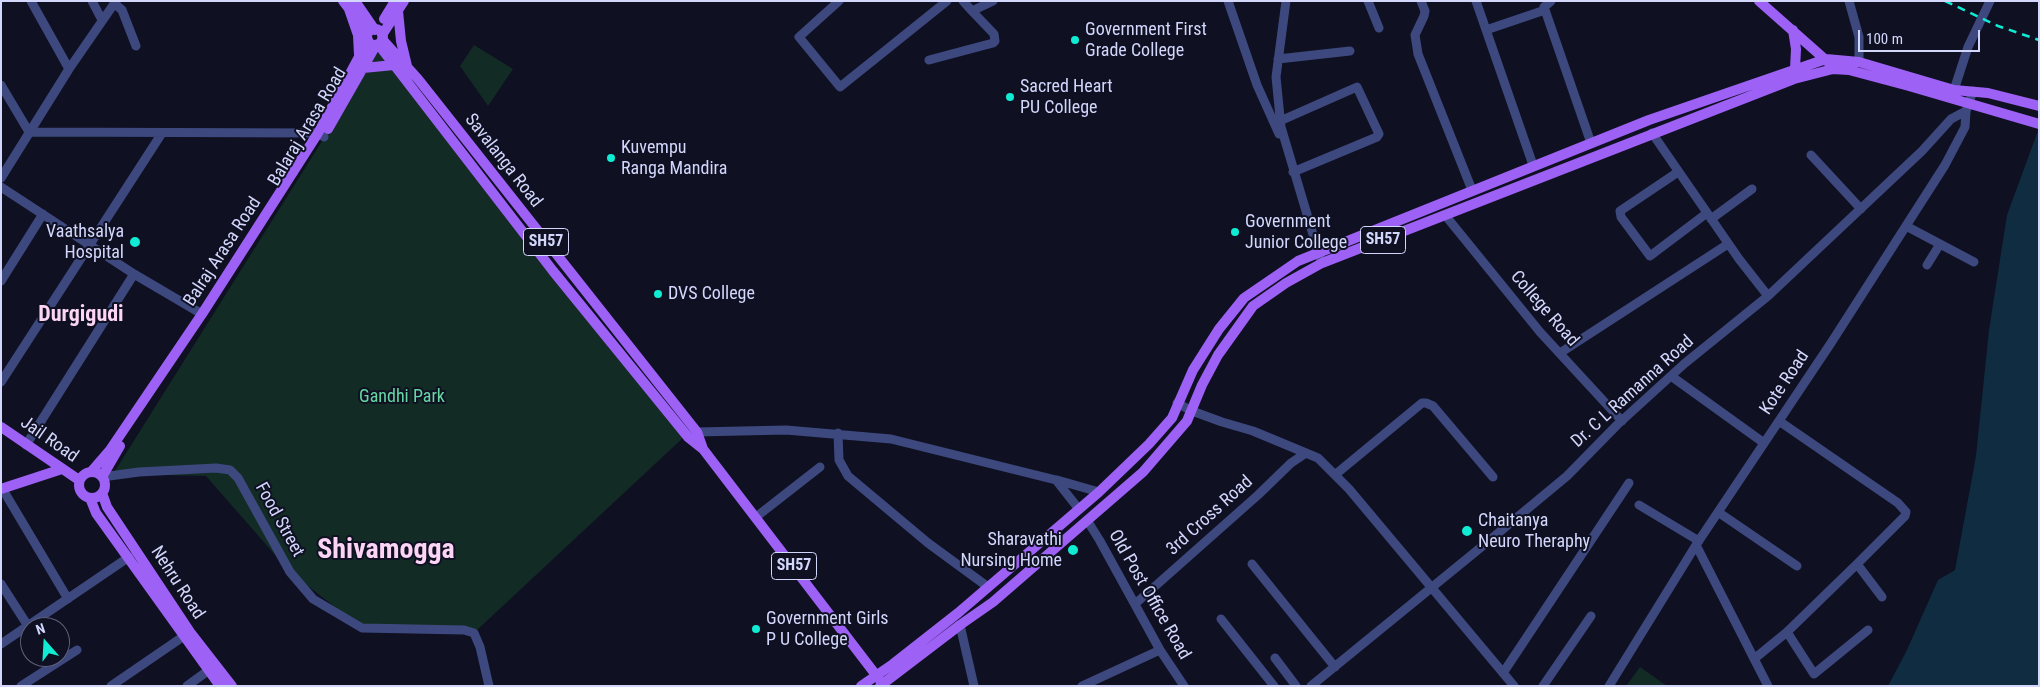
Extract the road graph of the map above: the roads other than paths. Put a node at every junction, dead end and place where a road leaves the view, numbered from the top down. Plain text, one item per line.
1 (31, 1) edge
2 (92, 1) edge
3 (404, 1) edge
4 (840, 1) edge
5 (947, 1) edge
6 (963, 1) edge
7 (992, 1) edge
8 (1228, 1) edge
9 (1286, 1) edge
10 (1368, 1) edge
11 (1421, 1) edge
12 (1476, 1) edge
13 (1551, 1) edge
14 (1759, 1) edge
15 (1849, 1) edge
16 (1990, 1) edge
17 (115, 2) edge
18 (349, 4) edge
19 (397, 6) edge
20 (1544, 10) junction
21 (972, 11) junction
22 (102, 20) junction
23 (1379, 28) dead end
24 (1486, 30) junction
25 (1793, 30) junction
26 (376, 37) junction
27 (136, 46) dead end
28 (1350, 51) dead end
29 (360, 56) junction
30 (1278, 59) junction
31 (1826, 59) junction
32 (929, 60) dead end
33 (1859, 62) junction
34 (394, 65) junction
35 (407, 67) junction
36 (363, 68) junction
37 (69, 69) junction
38 (1795, 69) junction
39 (1833, 69) junction
40 (1, 85) edge
41 (1954, 90) junction
42 (1973, 91) junction
43 (2038, 105) edge
44 (1967, 107) junction
45 (1280, 121) junction
46 (2039, 124) edge
47 (28, 132) junction
48 (162, 133) junction
49 (1652, 133) junction
50 (321, 135) junction
51 (1591, 143) junction
52 (1289, 155) junction
53 (1811, 155) dead end
54 (1533, 165) junction
55 (1293, 172) junction
56 (1678, 172) junction
57 (1, 178) edge
58 (1, 187) edge
59 (1752, 189) dead end
60 (1472, 190) junction
61 (1861, 209) junction
62 (43, 214) junction
63 (1445, 215) junction
64 (1709, 216) junction
65 (1906, 226) junction
66 (90, 244) junction
67 (1728, 244) junction
68 (1940, 244) junction
69 (1317, 252) junction
70 (1974, 262) dead end
71 (1322, 263) junction
72 (1927, 265) dead end
73 (134, 274) junction
74 (1, 281) edge
75 (1768, 296) junction
76 (202, 314) junction
77 (1560, 353) junction
78 (1671, 376) junction
79 (1, 382) edge
80 (1177, 403) junction
81 (1192, 411) junction
82 (1622, 421) junction
83 (1779, 421) junction
84 (1, 427) edge
85 (838, 433) junction
86 (693, 435) junction
87 (1764, 443) junction
88 (26, 445) junction
89 (1306, 453) junction
90 (820, 467) dead end
91 (62, 469) junction
92 (90, 472) junction
93 (1336, 474) junction
94 (102, 476) junction
95 (1494, 477) dead end
96 (79, 480) junction
97 (1056, 480) junction
98 (1629, 482) dead end
99 (2, 488) edge
100 (1098, 492) junction
101 (102, 493) junction
102 (90, 498) junction
103 (1639, 505) dead end
104 (1078, 508) junction
105 (1718, 512) junction
106 (756, 517) junction
107 (1087, 520) junction
108 (1698, 543) junction
109 (129, 557) junction
110 (1252, 564) dead end
111 (1857, 564) junction
112 (1797, 566) dead end
113 (1, 584) edge
114 (988, 587) junction
115 (1431, 587) junction
116 (1882, 597) dead end
117 (68, 599) junction
118 (1135, 604) junction
119 (1591, 616) dead end
120 (22, 617) edge
121 (41, 617) edge
122 (1221, 619) dead end
123 (960, 626) junction
124 (1868, 630) dead end
125 (20, 631) edge
126 (1787, 632) junction
127 (184, 636) junction
128 (1, 644) edge
129 (78, 650) dead end
130 (1160, 650) junction
131 (1275, 658) dead end
132 (1754, 659) junction
133 (1335, 666) junction
134 (209, 670) junction
135 (1503, 673) junction
136 (876, 675) junction
137 (1095, 683) edge
138 (882, 685) edge
139 (22, 686) edge
140 (111, 686) edge
141 (187, 686) edge
142 (220, 686) edge
143 (232, 686) edge
144 (489, 686) edge
145 (861, 686) edge
146 (974, 686) edge
147 (1082, 686) edge
148 (1184, 686) edge
149 (1274, 686) edge
150 (1296, 686) edge
151 (1311, 686) edge
152 (1514, 686) edge
153 (1543, 686) edge
154 (1609, 686) edge
155 (1768, 686) edge

1 - 37 street
2 - 22 street
3 - 19 main road, Balaraj Arasa Road
4 - 5 street
6 - 21 street
7 - 21 street
8 - 52 street
9 - 30 street
10 - 23 street
11 - 60 street
12 - 24 street
13 - 20 street
14 - 25 main road
15 - 33 street
16 - 41 street
17 - 22 street
17 - 27 street
18 - 26 main road, Savalanga Road / SH57
18 - 29 main road
19 - 26 main road, Balaraj Arasa Road
19 - 35 main road
20 - 24 street
20 - 51 street
21 - 32 street
22 - 37 street
24 - 54 street
25 - 31 main road
25 - 38 main road
26 - 29 main road, Balraj Arasa Road
26 - 34 main road, Savalanga Road / SH57
26 - 35 main road, Savalanga Road / SH57
26 - 36 main road, Balaraj Arasa Road
28 - 30 street
29 - 50 main road, Balraj Arasa Road
30 - 45 street
31 - 33 main road, SH57
31 - 38 main road, SH57
31 - 39 main road
33 - 41 main road, SH57
34 - 36 main road
34 - 86 main road, Savalanga Road / SH57
35 - 86 main road, Savalanga Road / SH57
36 - 50 main road, Balaraj Arasa Road
37 - 47 street
38 - 51 main road, SH57
39 - 44 main road, SH57
39 - 49 main road, SH57
40 - 47 street
41 - 42 main road, SH57
42 - 43 main road, SH57
42 - 44 street, Kote Road
44 - 46 main road, SH57
44 - 61 street, Dr. C L Ramanna Road
44 - 65 street, Kote Road
45 - 52 street
45 - 55 street
47 - 48 street
47 - 57 street
48 - 50 street
48 - 66 street
49 - 56 street
49 - 63 main road, SH57
50 - 76 main road, Balraj Arasa Road
50 - 94 main road, Balaraj Arasa Road
51 - 54 main road, SH57
52 - 55 street
53 - 61 street
54 - 60 main road, SH57
55 - 69 street
56 - 64 street
56 - 64 street
58 - 62 street
59 - 64 street
60 - 69 main road, SH57
61 - 75 street, Dr. C L Ramanna Road
62 - 66 street
62 - 74 street
63 - 71 main road, SH57
63 - 77 street, College Road
64 - 67 street
65 - 68 street
65 - 83 street, Kote Road
66 - 73 street
66 - 79 street
67 - 75 street
67 - 77 street
68 - 70 street
68 - 72 street
69 - 71 street
69 - 80 main road, SH57
71 - 81 main road, SH57
73 - 76 street
73 - 88 street
75 - 78 street, Dr. C L Ramanna Road
76 - 92 main road, Balraj Arasa Road
77 - 82 street, College Road
78 - 82 street, Dr. C L Ramanna Road
78 - 87 street
80 - 81 street
80 - 100 main road, SH57
81 - 89 street
81 - 107 main road, SH57
82 - 115 street, Dr. C L Ramanna Road
83 - 87 street, Kote Road
83 - 111 street
84 - 88 main road, Jail Road
85 - 86 street
85 - 97 street
85 - 114 street
86 - 106 main road, Savalanga Road / SH57
87 - 105 street, Kote Road
88 - 91 main road, Jail Road
89 - 93 street
89 - 118 street, 3rd Cross Road
90 - 106 street
91 - 96 main road, Jail Road
91 - 99 main road
92 - 94 main road
92 - 96 main road
93 - 95 street
93 - 115 street
94 - 101 main road
94 - 144 street, Food Street
96 - 102 main road
97 - 100 street
97 - 104 street
98 - 135 street
99 - 117 street
100 - 104 main road, SH57
101 - 102 main road
101 - 143 main road, Nehru Road
102 - 109 main road, Nehru Road
103 - 108 street
104 - 114 main road, SH57
105 - 108 street, Kote Road
105 - 112 street
106 - 136 main road, Savalanga Road / SH57
107 - 118 street, Old Post Office Road
107 - 123 main road, SH57
108 - 132 street
108 - 154 street, Kote Road
109 - 117 street
109 - 127 main road, Nehru Road
110 - 133 street
111 - 116 street
111 - 126 street
113 - 120 street
114 - 136 main road, SH57
115 - 133 street, Dr. C L Ramanna Road
115 - 135 street
117 - 121 street
118 - 130 street, Old Post Office Road
119 - 153 street
122 - 149 street
123 - 138 main road, SH57
123 - 146 street
124 - 126 street
125 - 128 street
126 - 132 street
127 - 134 main road, Nehru Road
127 - 140 street
129 - 139 street
130 - 137 street
130 - 148 street, Old Post Office Road
131 - 150 street
132 - 155 street
133 - 151 street, Dr. C L Ramanna Road
134 - 141 street
134 - 142 main road, Nehru Road
135 - 152 street
136 - 138 main road, Savalanga Road / SH57
136 - 145 main road
137 - 147 street

